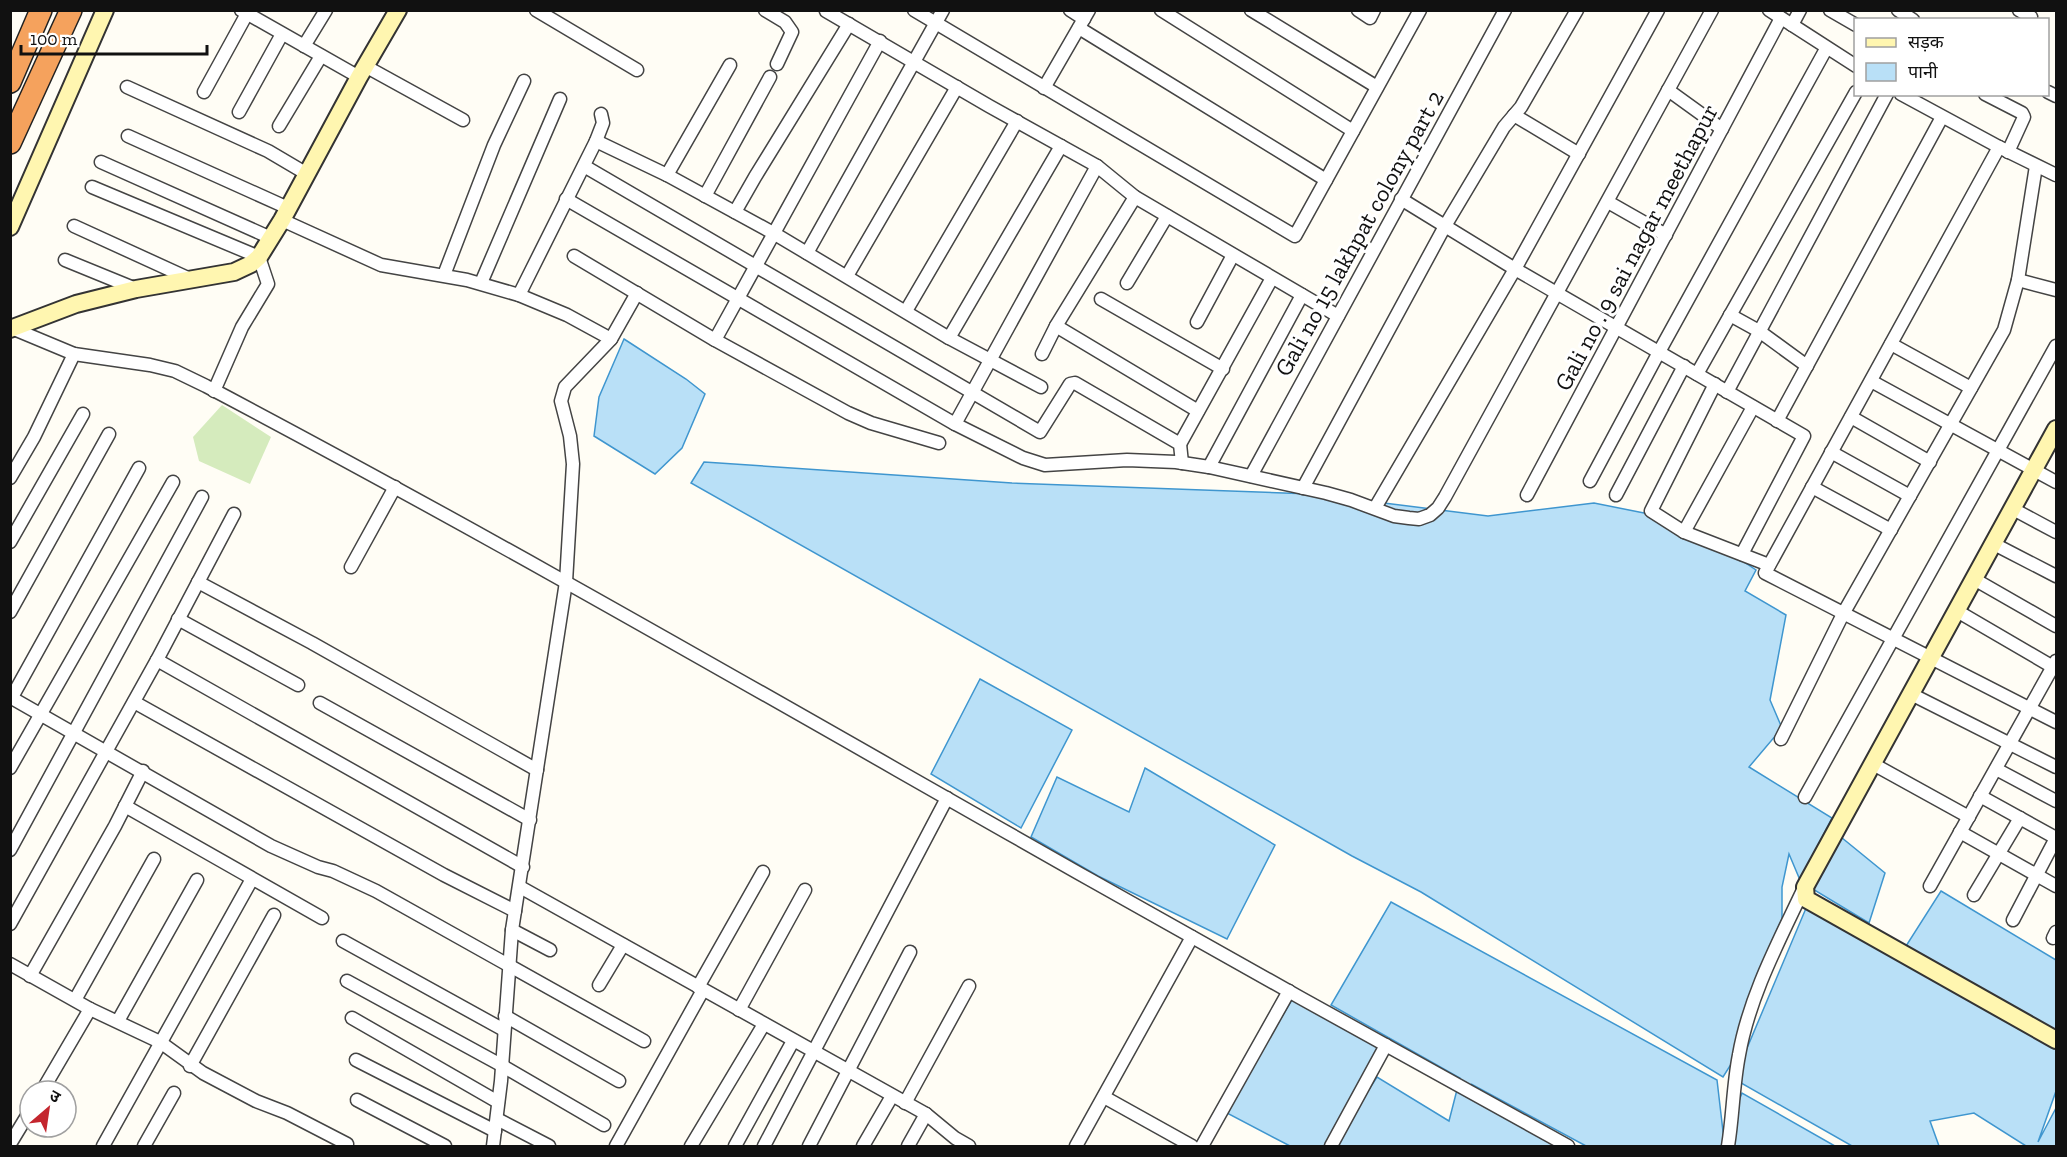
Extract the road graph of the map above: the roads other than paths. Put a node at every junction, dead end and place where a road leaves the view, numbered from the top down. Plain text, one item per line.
1 (41, 10) edge
2 (71, 10) edge
3 (105, 10) edge
4 (326, 10) edge
5 (398, 10) edge
6 (536, 10) edge
7 (765, 10) edge
8 (914, 10) edge
9 (943, 10) edge
10 (1070, 10) edge
11 (1161, 10) edge
12 (1251, 10) edge
13 (1358, 10) edge
14 (1374, 10) edge
15 (1420, 10) edge
16 (1505, 10) edge
17 (1577, 10) edge
18 (1658, 10) edge
19 (1712, 10) edge
20 (1769, 10) edge
21 (1800, 10) edge
22 (1830, 10) edge
23 (2019, 10) edge
24 (826, 11) edge
25 (246, 12) edge
26 (2031, 18) dead end
27 (1084, 19) edge
28 (1787, 22) junction
29 (849, 24) junction
30 (936, 24) junction
31 (1854, 24) edge
32 (282, 34) junction
33 (880, 41) junction
34 (304, 46) junction
35 (1826, 49) junction
36 (321, 56) junction
37 (915, 62) junction
38 (777, 64) dead end
39 (730, 65) dead end
40 (1854, 65) edge
41 (637, 70) dead end
42 (362, 72) junction
43 (770, 77) dead end
44 (524, 81) dead end
45 (10, 82) edge
46 (127, 87) dead end
47 (957, 87) junction
48 (1377, 87) junction
49 (1044, 88) junction
50 (1668, 90) junction
51 (204, 92) dead end
52 (1854, 96) edge
53 (1886, 96) edge
54 (1905, 96) edge
55 (1989, 96) edge
56 (560, 99) dead end
57 (239, 112) dead end
58 (601, 114) dead end
59 (1514, 115) junction
60 (1942, 117) junction
61 (463, 120) dead end
62 (1017, 121) junction
63 (279, 126) dead end
64 (1722, 129) junction
65 (1353, 130) junction
66 (128, 136) dead end
67 (596, 141) junction
68 (10, 143) edge
69 (1061, 146) junction
70 (2004, 150) junction
71 (1579, 154) junction
72 (101, 162) dead end
73 (584, 166) junction
74 (1096, 166) junction
75 (2036, 166) junction
76 (307, 174) junction
77 (667, 175) junction
78 (2056, 175) edge
79 (1326, 180) junction
80 (92, 187) dead end
81 (705, 196) junction
82 (1135, 197) junction
83 (1401, 199) junction
84 (566, 200) junction
85 (1608, 202) junction
86 (735, 213) junction
87 (285, 214) junction
88 (1167, 216) junction
89 (74, 226) dead end
90 (1444, 226) junction
91 (10, 227) edge
92 (775, 234) junction
93 (1666, 235) junction
94 (271, 238) junction
95 (807, 253) junction
96 (574, 255) dead end
97 (1233, 255) junction
98 (259, 257) junction
99 (65, 260) dead end
100 (757, 266) junction
101 (1515, 269) junction
102 (444, 275) junction
103 (847, 276) junction
104 (2056, 276) edge
105 (1272, 278) junction
106 (190, 279) junction
107 (2018, 280) junction
108 (482, 283) junction
109 (1127, 283) dead end
110 (136, 289) junction
111 (2056, 290) edge
112 (637, 293) junction
113 (1558, 294) junction
114 (519, 295) junction
115 (1302, 295) junction
116 (739, 298) junction
117 (1101, 299) dead end
118 (906, 311) junction
119 (1730, 315) junction
120 (1338, 316) junction
121 (1197, 322) dead end
122 (1056, 326) junction
123 (1617, 327) junction
124 (12, 329) edge
125 (1759, 331) junction
126 (949, 338) junction
127 (611, 339) junction
128 (715, 340) junction
129 (1891, 344) junction
130 (2056, 346) edge
131 (1659, 352) junction
132 (74, 354) junction
133 (1042, 354) dead end
134 (992, 359) junction
135 (1684, 366) junction
136 (1807, 366) junction
137 (1222, 369) junction
138 (1697, 374) junction
139 (1871, 381) junction
140 (1714, 384) junction
141 (1041, 387) dead end
142 (1971, 388) junction
143 (214, 391) junction
144 (973, 392) junction
145 (1727, 392) junction
146 (1753, 407) junction
147 (1198, 411) junction
148 (83, 414) dead end
149 (1851, 417) junction
150 (1777, 421) junction
151 (956, 424) junction
152 (1951, 425) junction
153 (2056, 430) edge
154 (109, 434) dead end
155 (939, 443) dead end
156 (1180, 444) junction
157 (1998, 451) junction
158 (1831, 452) junction
159 (1930, 462) junction
160 (1182, 463) junction
161 (1209, 467) junction
162 (139, 468) dead end
163 (2034, 471) junction
164 (1251, 476) junction
165 (10, 478) edge
166 (173, 482) dead end
167 (1590, 482) dead end
168 (2056, 483) edge
169 (395, 487) junction
170 (1812, 487) junction
171 (1303, 488) junction
172 (1527, 495) dead end
173 (1616, 495) dead end
174 (1910, 496) junction
175 (202, 497) dead end
176 (1375, 508) junction
177 (2013, 509) junction
178 (234, 514) dead end
179 (1891, 530) junction
180 (1684, 532) junction
181 (2056, 532) edge
182 (10, 542) edge
183 (1994, 544) junction
184 (1742, 554) junction
185 (1769, 565) junction
186 (351, 567) dead end
187 (2056, 576) edge
188 (1974, 579) junction
189 (198, 582) junction
190 (566, 582) junction
191 (1957, 611) junction
192 (10, 612) edge
193 (1843, 614) junction
194 (178, 619) junction
195 (2056, 626) edge
196 (1893, 639) junction
197 (1930, 658) junction
198 (157, 660) junction
199 (2055, 664) edge
200 (298, 685) dead end
201 (1911, 694) junction
202 (11, 697) edge
203 (134, 702) junction
204 (320, 703) dead end
205 (2029, 709) junction
206 (41, 715) junction
207 (2056, 722) edge
208 (75, 733) junction
209 (1781, 739) dead end
210 (2010, 745) junction
211 (107, 750) junction
212 (1873, 764) junction
213 (2056, 767) edge
214 (10, 768) edge
215 (1996, 769) junction
216 (537, 770) junction
217 (143, 771) junction
218 (1980, 796) junction
219 (1805, 797) dead end
220 (947, 798) junction
221 (2056, 801) edge
222 (125, 806) junction
223 (1969, 817) junction
224 (2020, 818) junction
225 (530, 820) junction
226 (1960, 832) junction
227 (10, 850) edge
228 (2000, 854) junction
229 (154, 859) dead end
230 (523, 867) junction
231 (763, 872) dead end
232 (2037, 875) junction
233 (252, 879) junction
234 (197, 880) dead end
235 (1805, 886) junction
236 (1930, 886) dead end
237 (2056, 886) edge
238 (520, 887) junction
239 (805, 890) dead end
240 (1974, 895) dead end
241 (516, 911) junction
242 (274, 915) dead end
243 (322, 918) dead end
244 (2013, 920) dead end
245 (10, 924) edge
246 (512, 930) junction
247 (1192, 937) junction
248 (343, 941) dead end
249 (623, 945) junction
250 (550, 950) dead end
251 (910, 952) dead end
252 (10, 964) edge
253 (509, 964) junction
254 (30, 976) junction
255 (347, 981) dead end
256 (599, 985) dead end
257 (969, 986) dead end
258 (701, 989) junction
259 (1289, 991) junction
260 (75, 1000) junction
261 (90, 1009) junction
262 (739, 1010) junction
263 (505, 1016) junction
264 (352, 1018) dead end
265 (118, 1021) junction
266 (764, 1024) junction
267 (504, 1030) junction
268 (2056, 1040) edge
269 (644, 1041) dead end
270 (793, 1041) junction
271 (160, 1042) junction
272 (1386, 1045) junction
273 (814, 1053) junction
274 (356, 1060) dead end
275 (501, 1065) junction
276 (190, 1066) junction
277 (847, 1072) junction
278 (49, 1079) edge
279 (619, 1081) dead end
280 (174, 1093) dead end
281 (892, 1096) junction
282 (1104, 1097) junction
283 (357, 1100) dead end
284 (498, 1102) junction
285 (905, 1103) junction
286 (926, 1114) junction
287 (496, 1125) junction
288 (604, 1125) dead end
289 (18, 1131) edge
290 (10, 1144) edge
291 (347, 1144) dead end
292 (103, 1146) edge
293 (144, 1146) edge
294 (445, 1146) edge
295 (493, 1146) edge
296 (549, 1146) edge
297 (616, 1146) edge
298 (692, 1146) edge
299 (735, 1146) edge
300 (764, 1146) edge
301 (809, 1146) edge
302 (863, 1146) edge
303 (908, 1146) edge
304 (969, 1146) edge
305 (1076, 1146) edge
306 (1192, 1146) edge
307 (1202, 1146) edge
308 (1331, 1146) edge
309 (1568, 1146) edge
310 (1728, 1146) edge

1 - 45 highway
2 - 68 highway
3 - 91 street
4 - 34 street
5 - 42 street
6 - 41 street
7 - 38 street
8 - 30 street
9 - 30 street
10 - 27 street
11 - 65 street
12 - 48 street
13 - 14 street
15 - 48 street
16 - 83 street, Gali no 15 lakhpat colony part 2
17 - 59 street
18 - 71 street
19 - 50 street
20 - 28 street
21 - 28 street, Gali no . 9 sai nagar meethapur
22 - 31 street
23 - 26 street
24 - 29 street
25 - 32 street
25 - 51 street
27 - 49 street
27 - 79 street
28 - 35 street
28 - 64 street, Gali no . 9 sai nagar meethapur
29 - 33 street
29 - 86 street
30 - 37 street
30 - 49 street
32 - 34 street
32 - 57 street
33 - 37 street
33 - 92 street
34 - 36 street
35 - 40 street
35 - 131 street
36 - 42 street
36 - 63 street
37 - 47 street
37 - 95 street
39 - 77 street
42 - 61 street
42 - 76 street
43 - 81 street
44 - 102 street
46 - 76 street
47 - 62 street
47 - 103 street
48 - 65 street
49 - 79 street
50 - 64 street
50 - 85 street
52 - 119 street
53 - 125 street
54 - 60 street
55 - 70 street
56 - 108 street
58 - 67 street
59 - 71 street
59 - 90 street
60 - 70 street
60 - 136 street
62 - 69 street
62 - 118 street
64 - 93 street, Gali no . 9 sai nagar meethapur
65 - 79 street
66 - 87 street
67 - 73 street
67 - 77 street
69 - 74 street
69 - 126 street
70 - 75 street
70 - 129 street
71 - 101 street
72 - 94 street
73 - 84 street
73 - 100 street
74 - 82 street
74 - 134 street
75 - 78 street
75 - 107 street
76 - 87 street
77 - 81 street
80 - 98 street
81 - 86 street
82 - 88 street
82 - 122 street
83 - 90 street
83 - 120 street, Gali no 15 lakhpat colony part 2
84 - 114 street
84 - 116 street
85 - 93 street
85 - 113 street
86 - 92 street
87 - 94 street
87 - 102 street
88 - 97 street
88 - 109 street
89 - 106 street
90 - 101 street
90 - 171 street
92 - 95 street
92 - 100 street
93 - 123 street, Gali no . 9 sai nagar meethapur
94 - 98 street
95 - 103 street
96 - 112 street
97 - 105 street
97 - 121 street
98 - 106 street
98 - 143 street
99 - 110 street
100 - 116 street
100 - 144 street
101 - 113 street
101 - 176 street
102 - 108 street
103 - 118 street
104 - 111 street
105 - 115 street
105 - 137 street
106 - 110 street
107 - 111 street
107 - 142 street
108 - 114 street
110 - 124 street
112 - 127 street
112 - 128 street
113 - 123 street
113 - 176 street
114 - 127 street
115 - 120 street
115 - 161 street
116 - 128 street
116 - 151 street
117 - 137 street
118 - 126 street
119 - 125 street
119 - 138 street
120 - 164 street, Gali no 15 lakhpat colony part 2
122 - 133 street
122 - 147 street
123 - 131 street
123 - 172 street, Gali no . 9 sai nagar meethapur
124 - 132 street
125 - 136 street
125 - 145 street
126 - 134 street
127 - 190 street
128 - 155 street
129 - 139 street
129 - 142 street
130 - 157 street
131 - 135 street
131 - 167 street
132 - 143 street
132 - 165 street
134 - 141 street
134 - 144 street
135 - 138 street
135 - 173 street
136 - 150 street
137 - 147 street
138 - 140 street
139 - 149 street
139 - 152 street
140 - 145 street
140 - 180 street
142 - 152 street
143 - 169 street
144 - 151 street
144 - 156 street
145 - 146 street
146 - 150 street
146 - 180 street
147 - 156 street
148 - 182 street
149 - 158 street
149 - 159 street
150 - 184 street
151 - 160 street
152 - 157 street
152 - 159 street
153 - 163 street
154 - 192 street
156 - 160 street
157 - 163 street
157 - 196 street
158 - 170 street
158 - 174 street
159 - 174 street
160 - 161 street
161 - 164 street
162 - 202 street
163 - 168 street
163 - 177 street
164 - 171 street
166 - 206 street
169 - 186 street
169 - 190 street
170 - 179 street
170 - 185 street
171 - 176 street
174 - 179 street
175 - 208 street
177 - 181 street
177 - 183 street
178 - 189 street
179 - 193 street
180 - 184 street
183 - 187 street
183 - 188 street
184 - 185 street
185 - 193 street
188 - 191 street
188 - 195 street
189 - 194 street
189 - 216 street
190 - 216 street
190 - 220 street
191 - 197 street
191 - 199 street
193 - 196 street
193 - 209 street
194 - 198 street
194 - 200 street
196 - 197 street
196 - 219 street
197 - 201 street
197 - 205 street
198 - 203 street
198 - 230 street
199 - 205 street
201 - 210 street
201 - 212 street
202 - 206 street
203 - 211 street
203 - 241 street
204 - 225 street
205 - 207 street
205 - 210 street
206 - 208 street
206 - 214 street
208 - 211 street
208 - 227 street
210 - 213 street
210 - 215 street
211 - 217 street
211 - 245 street
212 - 223 street
212 - 235 street
215 - 218 street
215 - 221 street
216 - 225 street
217 - 222 street
217 - 253 street
218 - 223 street
218 - 224 street
220 - 247 street
220 - 273 street
222 - 233 street
222 - 254 street
223 - 226 street
224 - 228 street
224 - 232 street
225 - 230 street
226 - 228 street
226 - 236 street
228 - 232 street
228 - 240 street
229 - 260 street
230 - 238 street
231 - 258 street
232 - 237 street
232 - 244 street
233 - 243 street
233 - 271 street
234 - 265 street
235 - 268 street
235 - 310 street
238 - 241 street
238 - 249 street
239 - 262 street
241 - 246 street
242 - 276 street
246 - 250 street
246 - 253 street
247 - 259 street
247 - 282 street
248 - 267 street
249 - 256 street
249 - 258 street
251 - 277 street
252 - 254 street
253 - 263 street
253 - 269 street
254 - 260 street
255 - 275 street
257 - 285 street
258 - 262 street
258 - 297 street
259 - 272 street
259 - 307 street
260 - 261 street
261 - 265 street
261 - 278 street
262 - 266 street
263 - 267 street
263 - 279 street
264 - 284 street
265 - 271 street
266 - 270 street
266 - 298 street
267 - 275 street
270 - 273 street
270 - 299 street
271 - 276 street
271 - 292 street
272 - 308 street
272 - 309 street
273 - 277 street
273 - 300 street
274 - 287 street
275 - 284 street
275 - 288 street
276 - 291 street
277 - 281 street
277 - 301 street
280 - 293 street
281 - 285 street
281 - 302 street
282 - 305 street
282 - 306 street
283 - 294 street
284 - 287 street
285 - 286 street
286 - 303 street
286 - 304 street
287 - 295 street
287 - 296 street
289 - 290 street

